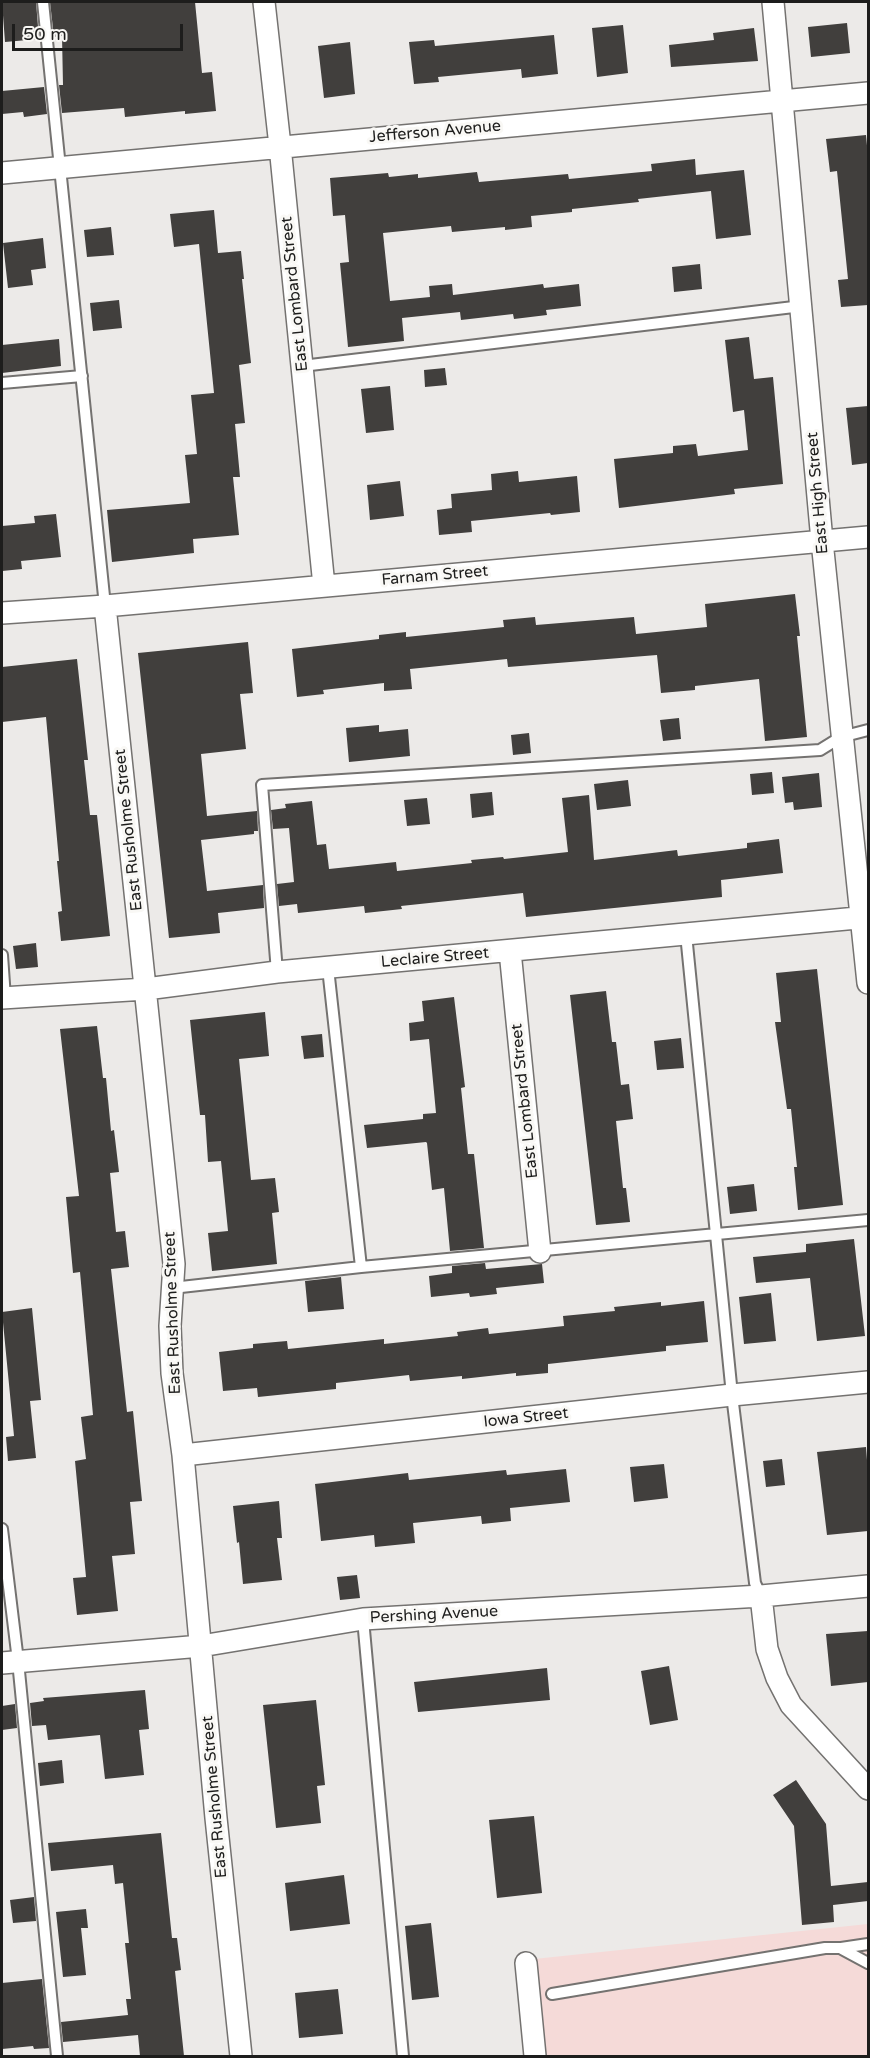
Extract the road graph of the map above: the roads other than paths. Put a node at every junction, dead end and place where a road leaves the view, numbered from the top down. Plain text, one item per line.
1 (43, 2) edge
2 (264, 2) edge
3 (773, 2) edge
4 (868, 93) edge
5 (782, 101) junction
6 (280, 146) junction
7 (61, 168) junction
8 (2, 173) edge
9 (802, 306) junction
10 (302, 366) junction
11 (82, 376) junction
12 (2, 383) edge
13 (868, 537) edge
14 (822, 541) junction
15 (324, 586) junction
16 (105, 606) junction
17 (2, 613) edge
18 (868, 730) edge
19 (841, 737) junction
20 (865, 918) edge
21 (686, 934) junction
22 (510, 951) junction
23 (2, 955) edge
24 (328, 968) junction
25 (277, 972) junction
26 (868, 984) edge
27 (146, 989) junction
28 (3, 998) edge
29 (868, 1220) edge
30 (716, 1234) junction
31 (540, 1251) junction
32 (361, 1267) junction
33 (172, 1288) junction
34 (868, 1382) edge
35 (732, 1395) junction
36 (183, 1455) junction
37 (2, 1529) edge
38 (868, 1586) edge
39 (761, 1596) junction
40 (363, 1619) junction
41 (201, 1646) junction
42 (10, 1662) edge
43 (868, 1789) edge
44 (868, 1944) edge
45 (841, 1948) junction
46 (526, 1963) dead end
47 (868, 1963) edge
48 (552, 1994) dead end
49 (57, 2056) edge
50 (241, 2056) edge
51 (403, 2056) edge
52 (535, 2056) edge

1 - 7 lane
2 - 6 street, East Lombard Street
3 - 5 street, East High Street
4 - 5 street, Jefferson Avenue
5 - 6 street, Jefferson Avenue
5 - 9 street, East High Street
6 - 7 street, Jefferson Avenue
6 - 10 street, East Lombard Street
7 - 8 street, Jefferson Avenue
7 - 11 lane
9 - 10 lane
9 - 14 street, East High Street
10 - 15 street, East Lombard Street
11 - 12 lane
11 - 16 lane
13 - 14 street, Farnam Street
14 - 15 street, Farnam Street
14 - 19 street, East High Street
15 - 16 street, Farnam Street
16 - 17 street, Farnam Street
16 - 27 street, East Rusholme Street
18 - 19 lane
19 - 20 street, East High Street
19 - 25 lane
20 - 21 street, Leclaire Street
20 - 26 street, East High Street
21 - 22 street, Leclaire Street
21 - 30 lane
22 - 24 street, Leclaire Street
22 - 31 street, East Lombard Street
23 - 28 lane
24 - 25 street, Leclaire Street
24 - 32 lane
25 - 27 street, Leclaire Street
27 - 28 street, Leclaire Street
27 - 33 street, East Rusholme Street
29 - 30 lane
30 - 31 lane
30 - 35 lane
31 - 32 lane
32 - 33 lane
33 - 36 street, East Rusholme Street
34 - 35 street, Iowa Street
35 - 36 street, Iowa Street
35 - 39 lane
36 - 41 street, East Rusholme Street
37 - 42 lane
38 - 39 street, Pershing Avenue
39 - 40 street, Pershing Avenue
39 - 43 street
40 - 41 street, Pershing Avenue
40 - 51 lane
41 - 42 street, Pershing Avenue
41 - 50 street, East Rusholme Street
42 - 49 lane
44 - 45 lane
45 - 47 lane
45 - 48 lane
46 - 52 street

